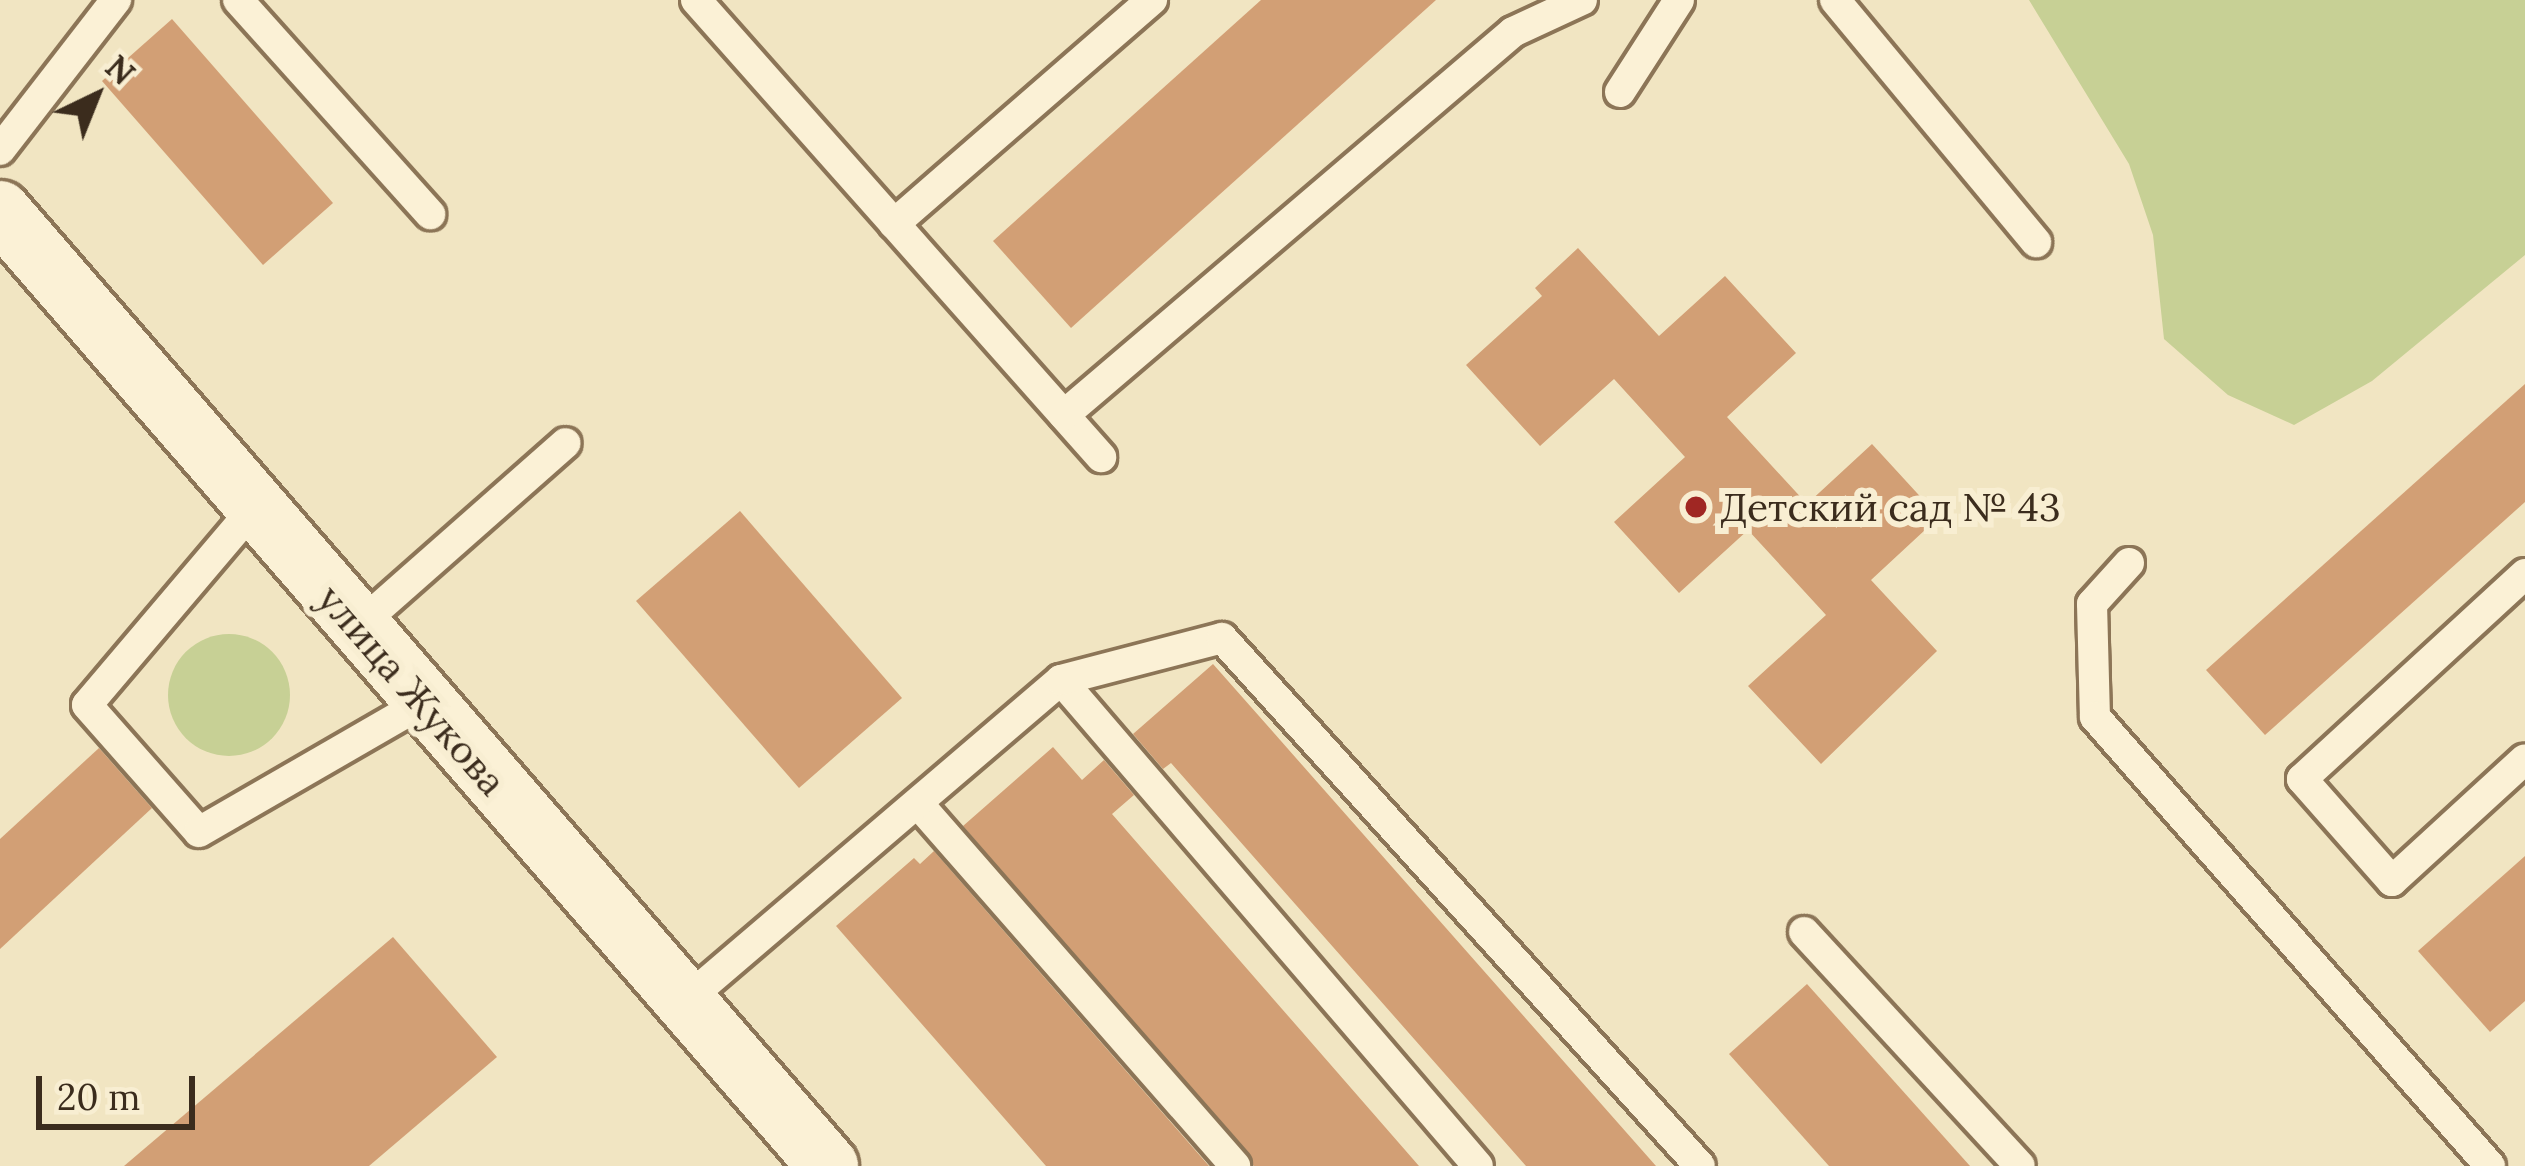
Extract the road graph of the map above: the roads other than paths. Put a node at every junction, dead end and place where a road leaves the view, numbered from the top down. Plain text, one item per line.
1 (116, 0) edge
2 (238, 0) edge
3 (696, 0) edge
4 (1152, 0) edge
5 (1582, 0) edge
6 (1679, 0) edge
7 (1835, 0) edge
8 (1620, 92) dead end
9 (0, 150) edge
10 (0, 212) edge
11 (430, 214) dead end
12 (894, 224) junction
13 (2036, 242) dead end
14 (1064, 415) junction
15 (566, 443) dead end
16 (1101, 457) dead end
17 (254, 508) junction
18 (2128, 563) dead end
19 (2525, 574) edge
20 (357, 627) junction
21 (1061, 680) junction
22 (422, 703) junction
23 (2525, 759) edge
24 (921, 807) junction
25 (1804, 932) dead end
26 (685, 1001) junction
27 (828, 1166) edge
28 (1234, 1166) edge
29 (1478, 1166) edge
30 (1700, 1166) edge
31 (2020, 1166) edge
32 (2490, 1166) edge

1 - 9 lane
2 - 11 lane
3 - 12 lane
4 - 12 lane
5 - 14 lane
6 - 8 lane
7 - 13 lane
10 - 17 street, улица Жукова
12 - 14 lane
14 - 16 lane
15 - 20 lane
17 - 20 street, улица Жукова
17 - 22 lane
18 - 32 lane
19 - 23 lane
20 - 22 street, улица Жукова
21 - 24 lane
21 - 29 lane
21 - 30 lane
22 - 26 street, улица Жукова
24 - 26 lane
24 - 28 lane
25 - 31 lane
26 - 27 street, улица Жукова

